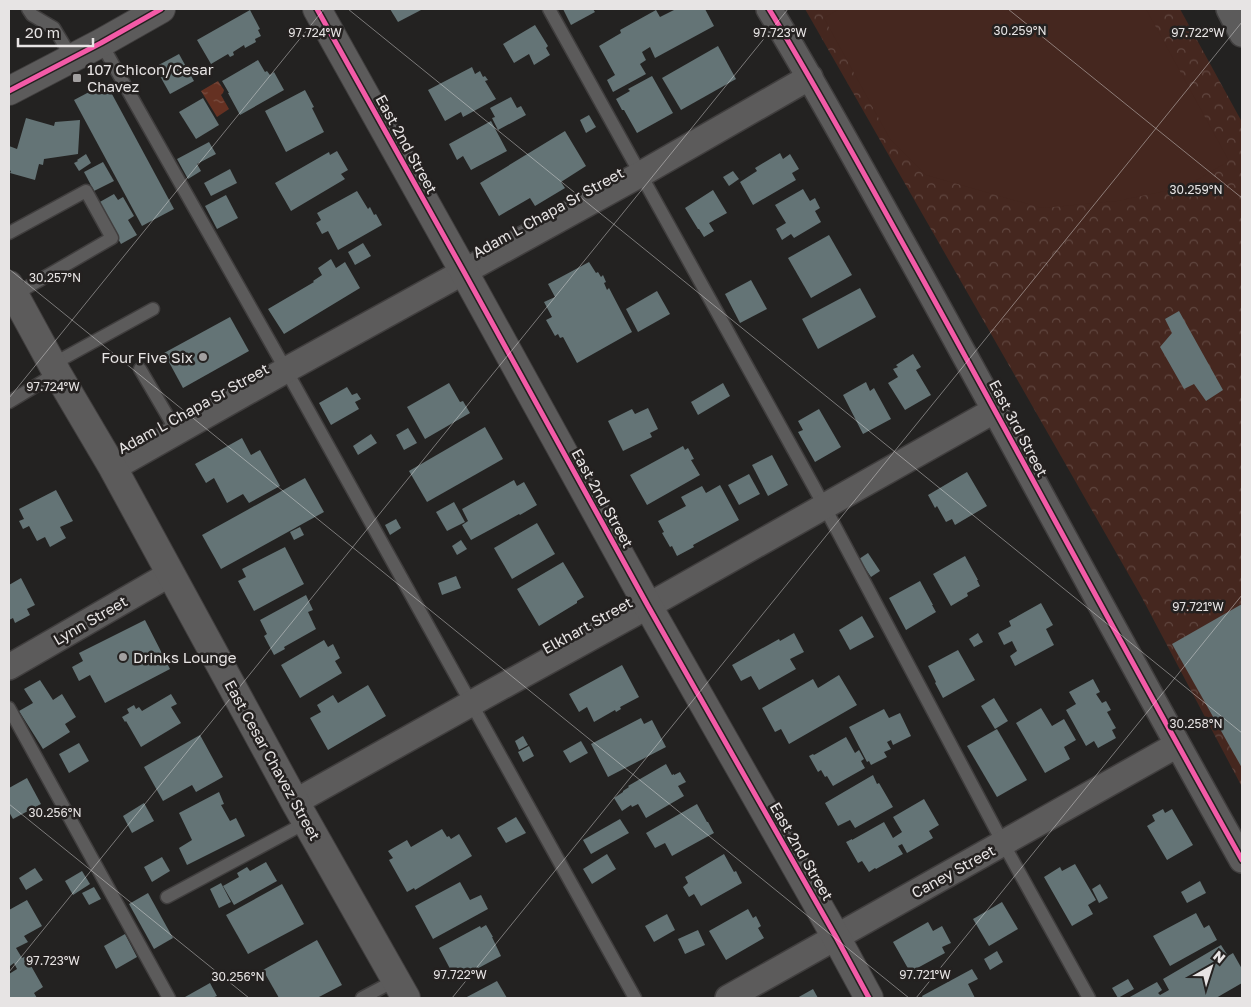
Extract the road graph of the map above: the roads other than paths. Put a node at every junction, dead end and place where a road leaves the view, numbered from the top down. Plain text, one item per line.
1 (28, 9) edge
2 (161, 9) edge
3 (317, 9) edge
4 (549, 9) edge
5 (769, 9) edge
6 (1229, 9) edge
7 (1242, 34) edge
8 (101, 43) junction
9 (72, 58) junction
10 (810, 77) junction
11 (9, 91) edge
12 (641, 174) junction
13 (9, 233) edge
14 (464, 272) junction
15 (12, 290) edge
16 (153, 309) dead end
17 (55, 369) junction
18 (140, 369) dead end
19 (286, 370) junction
20 (9, 402) edge
21 (995, 410) junction
22 (177, 432) junction
23 (113, 468) junction
24 (824, 506) junction
25 (170, 574) junction
26 (648, 606) junction
27 (9, 667) edge
28 (472, 703) junction
29 (9, 708) edge
30 (1177, 745) junction
31 (301, 812) junction
32 (1003, 843) junction
33 (1242, 860) edge
34 (167, 897) dead end
35 (836, 937) junction
36 (401, 989) edge
37 (169, 998) edge
38 (362, 998) edge
39 (635, 998) edge
40 (728, 998) edge
41 (869, 998) edge
42 (1089, 998) edge

1 - 9 lane
2 - 8 street
3 - 14 street, East 2nd Street
4 - 12 lane
5 - 10 street, East 3rd Street
6 - 7 street
8 - 9 street
8 - 19 lane
9 - 11 street
10 - 12 street, Adam L Chapa Sr Street
10 - 21 street, East 3rd Street
12 - 14 street, Adam L Chapa Sr Street
12 - 24 lane
13 - 15 lane
14 - 19 street, Adam L Chapa Sr Street
14 - 26 street, East 2nd Street
15 - 17 street, East Cesar Chavez Street
16 - 17 lane
17 - 20 lane
17 - 23 street, East Cesar Chavez Street
18 - 22 lane
19 - 22 street, Adam L Chapa Sr Street
19 - 28 lane
21 - 24 street, Elkhart Street
21 - 30 street, East 3rd Street
22 - 23 street, Adam L Chapa Sr Street
23 - 25 street, East Cesar Chavez Street
24 - 26 street, Elkhart Street
24 - 32 lane
25 - 27 street, Lynn Street
25 - 31 street, East Cesar Chavez Street
26 - 28 street, Elkhart Street
26 - 35 street, East 2nd Street
28 - 31 street, Elkhart Street
28 - 39 lane
29 - 37 lane
30 - 32 street, Caney Street
30 - 33 street, East 3rd Street
31 - 34 lane
31 - 36 street, East Cesar Chavez Street
32 - 35 street, Caney Street
32 - 42 lane
35 - 40 street, Caney Street
35 - 41 street, East 2nd Street
36 - 38 lane

